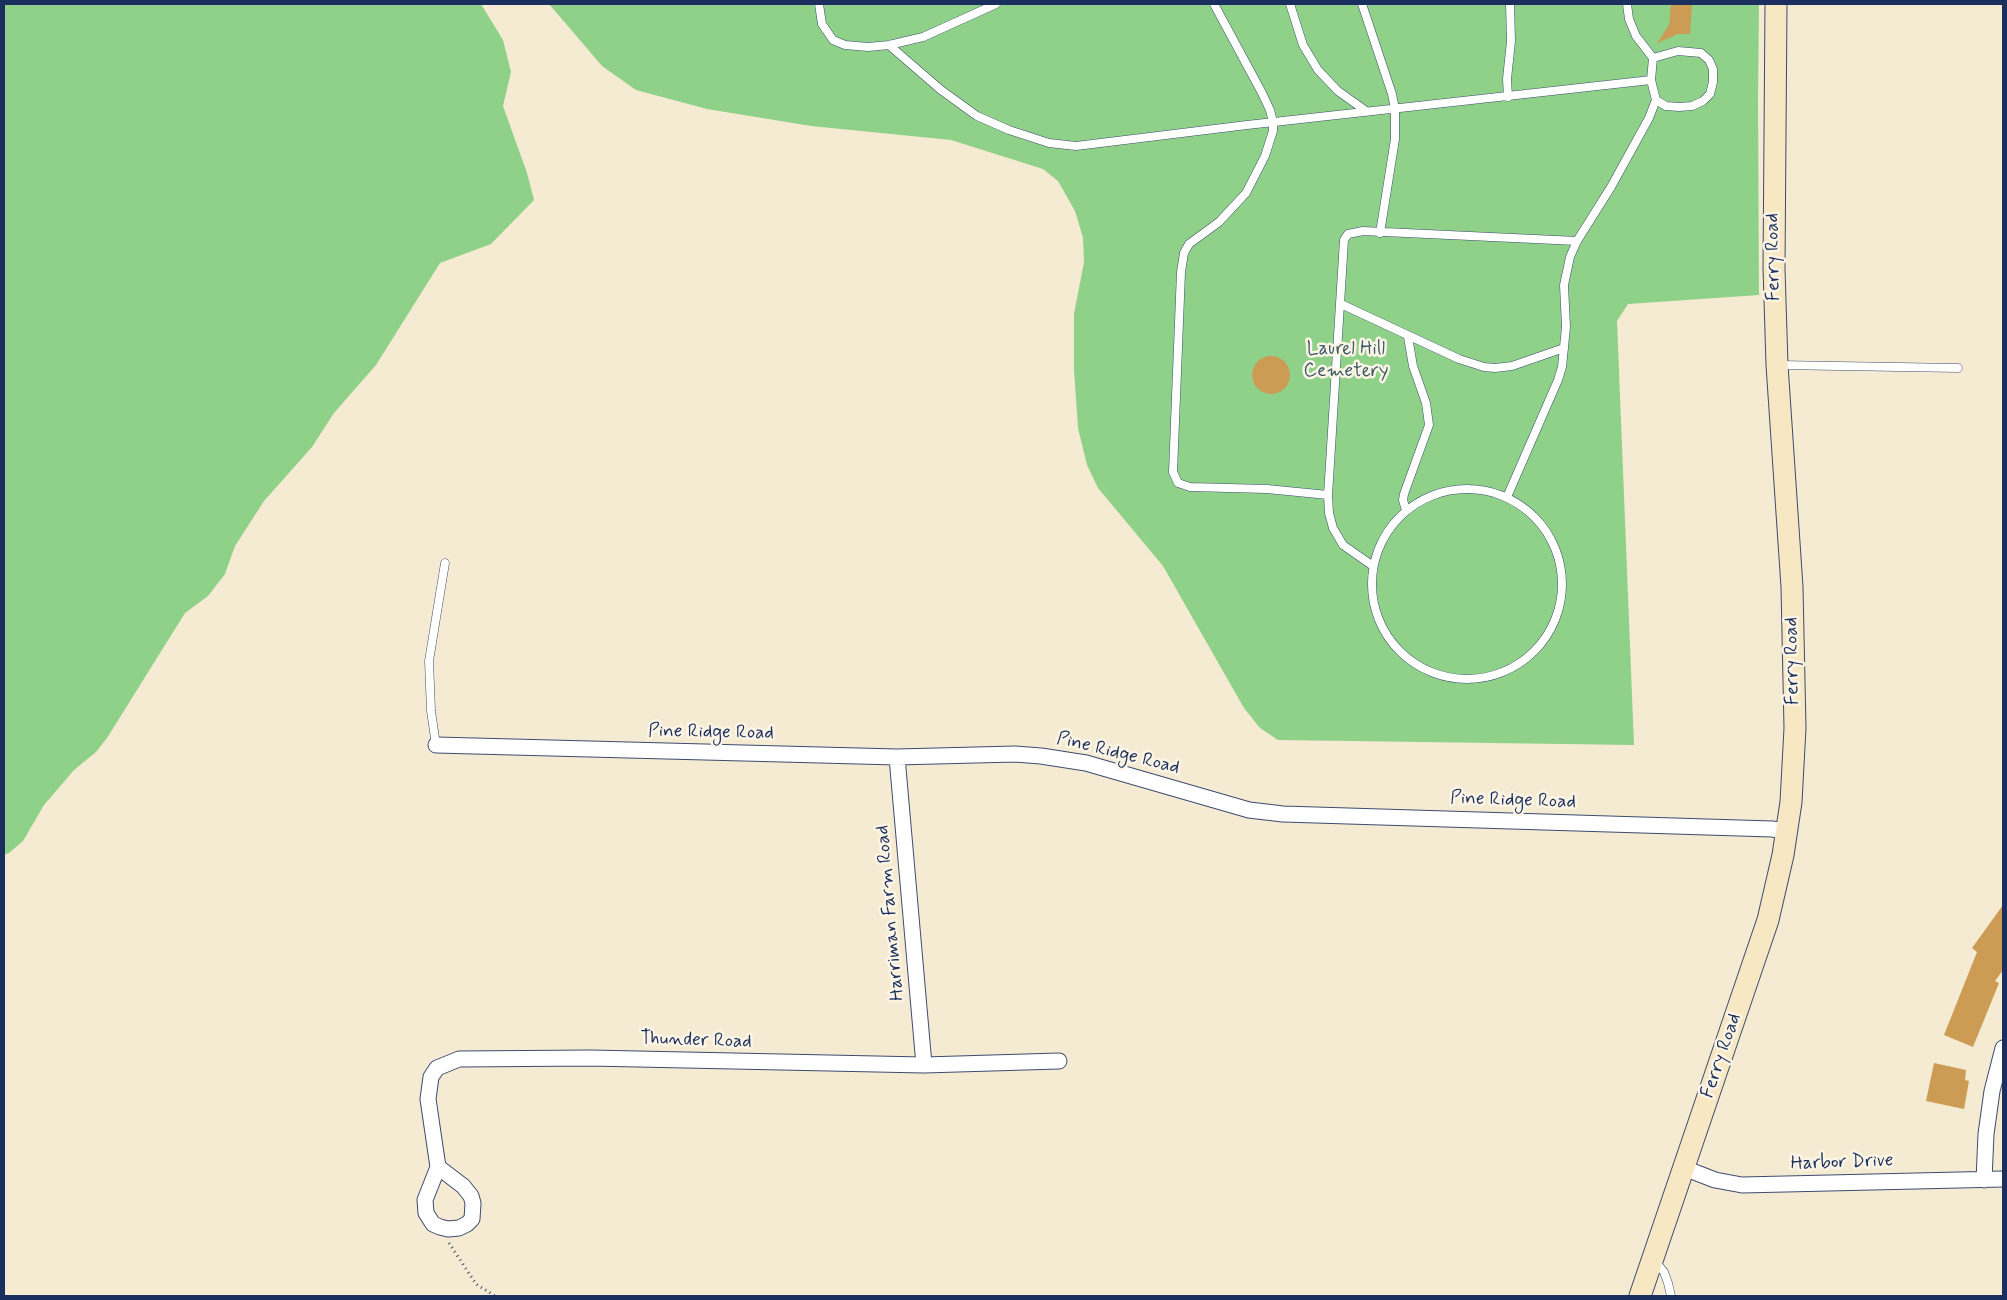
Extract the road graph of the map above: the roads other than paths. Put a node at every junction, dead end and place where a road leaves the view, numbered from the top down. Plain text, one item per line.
1 (818, 4) edge
2 (996, 4) edge
3 (1214, 4) edge
4 (1290, 4) edge
5 (1362, 4) edge
6 (1510, 4) edge
7 (1627, 4) edge
8 (1776, 4) edge
9 (889, 45) junction
10 (1652, 58) junction
11 (1651, 80) junction
12 (1508, 97) junction
13 (1656, 100) junction
14 (1395, 109) junction
15 (1366, 111) junction
16 (1273, 122) junction
17 (1380, 233) junction
18 (1577, 241) junction
19 (1340, 304) junction
20 (1408, 337) junction
21 (1564, 348) junction
22 (1777, 364) junction
23 (1958, 368) dead end
24 (1328, 495) junction
25 (1506, 497) junction
26 (1406, 510) junction
27 (445, 563) dead end
28 (1373, 566) junction
29 (436, 745) joint
30 (897, 757) junction
31 (1787, 831) junction
32 (2003, 1048) edge
33 (1059, 1061) dead end
34 (924, 1066) junction
35 (438, 1167) junction
36 (1684, 1168) junction
37 (2003, 1179) edge
38 (1984, 1180) junction
39 (1653, 1259) junction
40 (1640, 1296) edge
41 (1671, 1296) edge

1 - 9 lane
2 - 9 lane
3 - 16 lane
4 - 15 lane
5 - 14 lane
6 - 12 lane
7 - 10 lane
8 - 22 main road, Ferry Road
9 - 16 lane
10 - 11 lane
10 - 13 lane
11 - 12 lane
11 - 13 lane
12 - 14 lane
13 - 18 lane
14 - 15 lane
14 - 17 lane
15 - 16 lane
16 - 24 lane
17 - 18 lane
17 - 19 lane
18 - 21 lane
19 - 20 lane
19 - 24 lane
20 - 21 lane
20 - 26 lane
21 - 25 lane
22 - 23 lane
22 - 31 main road, Ferry Road
24 - 28 lane
25 - 26 lane
25 - 28 lane
26 - 28 lane
27 - 29 lane
29 - 30 street, Pine Ridge Road
30 - 31 street, Pine Ridge Road
30 - 34 street, Harriman Farm Road
31 - 36 main road, Ferry Road
32 - 38 street
33 - 34 street, Thunder Road
34 - 35 street, Thunder Road
35 - 35 street, Thunder Road
36 - 38 street, Harbor Drive
36 - 39 main road, Ferry Road
37 - 38 street, Harbor Drive
39 - 40 main road, Ferry Road
39 - 41 lane

